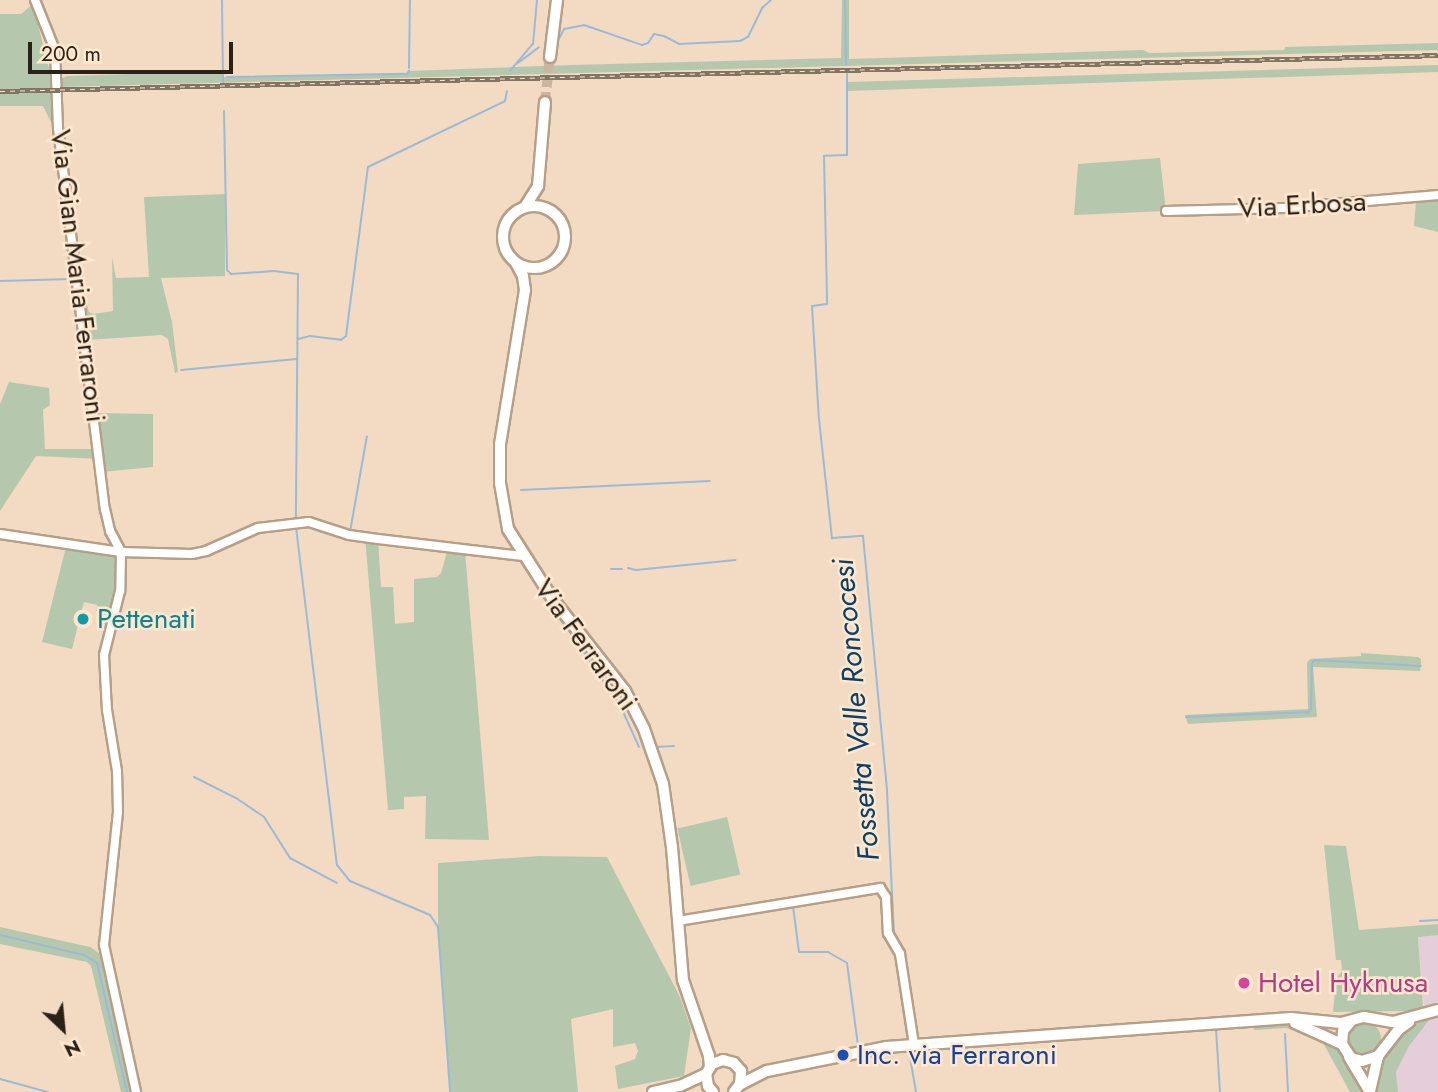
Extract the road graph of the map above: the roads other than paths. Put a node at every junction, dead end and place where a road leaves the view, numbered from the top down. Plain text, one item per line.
1 (34, 0) edge
2 (557, 0) edge
3 (550, 57) tunnel mouth
4 (545, 102) tunnel mouth
5 (538, 186) junction
6 (1438, 195) edge
7 (524, 207) junction
8 (547, 209) junction
9 (1166, 211) dead end
10 (516, 263) junction
11 (538, 269) junction
12 (525, 290) junction
13 (0, 534) edge
14 (121, 552) junction
15 (523, 556) junction
16 (678, 920) junction
17 (1438, 1010) edge
18 (1412, 1019) junction
19 (1282, 1020) junction
20 (1352, 1020) junction
21 (1376, 1020) junction
22 (1329, 1022) junction
23 (1332, 1038) junction
24 (705, 1042) junction
25 (914, 1044) junction
26 (1386, 1044) junction
27 (1345, 1049) junction
28 (1378, 1056) junction
29 (725, 1060) junction
30 (738, 1068) junction
31 (708, 1071) junction
32 (767, 1071) junction
33 (680, 1086) junction
34 (737, 1088) edge
35 (712, 1091) edge
36 (136, 1092) edge
37 (653, 1092) edge

1 - 14 street, Via Gian Maria Ferraroni
2 - 3 main road
4 - 5 main road
5 - 7 main road
5 - 8 main road
6 - 9 street, Via Erbosa
7 - 8 main road
7 - 10 main road
8 - 11 main road
10 - 11 main road
10 - 12 main road, Via Ferraroni
11 - 12 main road, Via Ferraroni
12 - 15 main road, Via Ferraroni
13 - 14 street
14 - 15 street
14 - 36 street, Via Gian Maria Ferraroni
15 - 16 main road, Via Ferraroni
16 - 24 main road, Via Ferraroni
16 - 25 street
17 - 18 street
18 - 21 street
18 - 26 street
19 - 22 street
19 - 23 street
19 - 25 street
20 - 21 street
20 - 22 street
20 - 27 street
21 - 26 street
22 - 23 street
23 - 27 street
24 - 29 main road, Via Ferraroni
24 - 31 main road, Via Ferraroni
25 - 32 street
26 - 28 street
27 - 28 street
27 - 28 street
29 - 30 main road, Via Ferraroni
29 - 31 main road
30 - 32 street
30 - 34 main road
31 - 33 street
31 - 35 main road, Via Ferraroni
32 - 34 street
33 - 35 street
33 - 37 street

